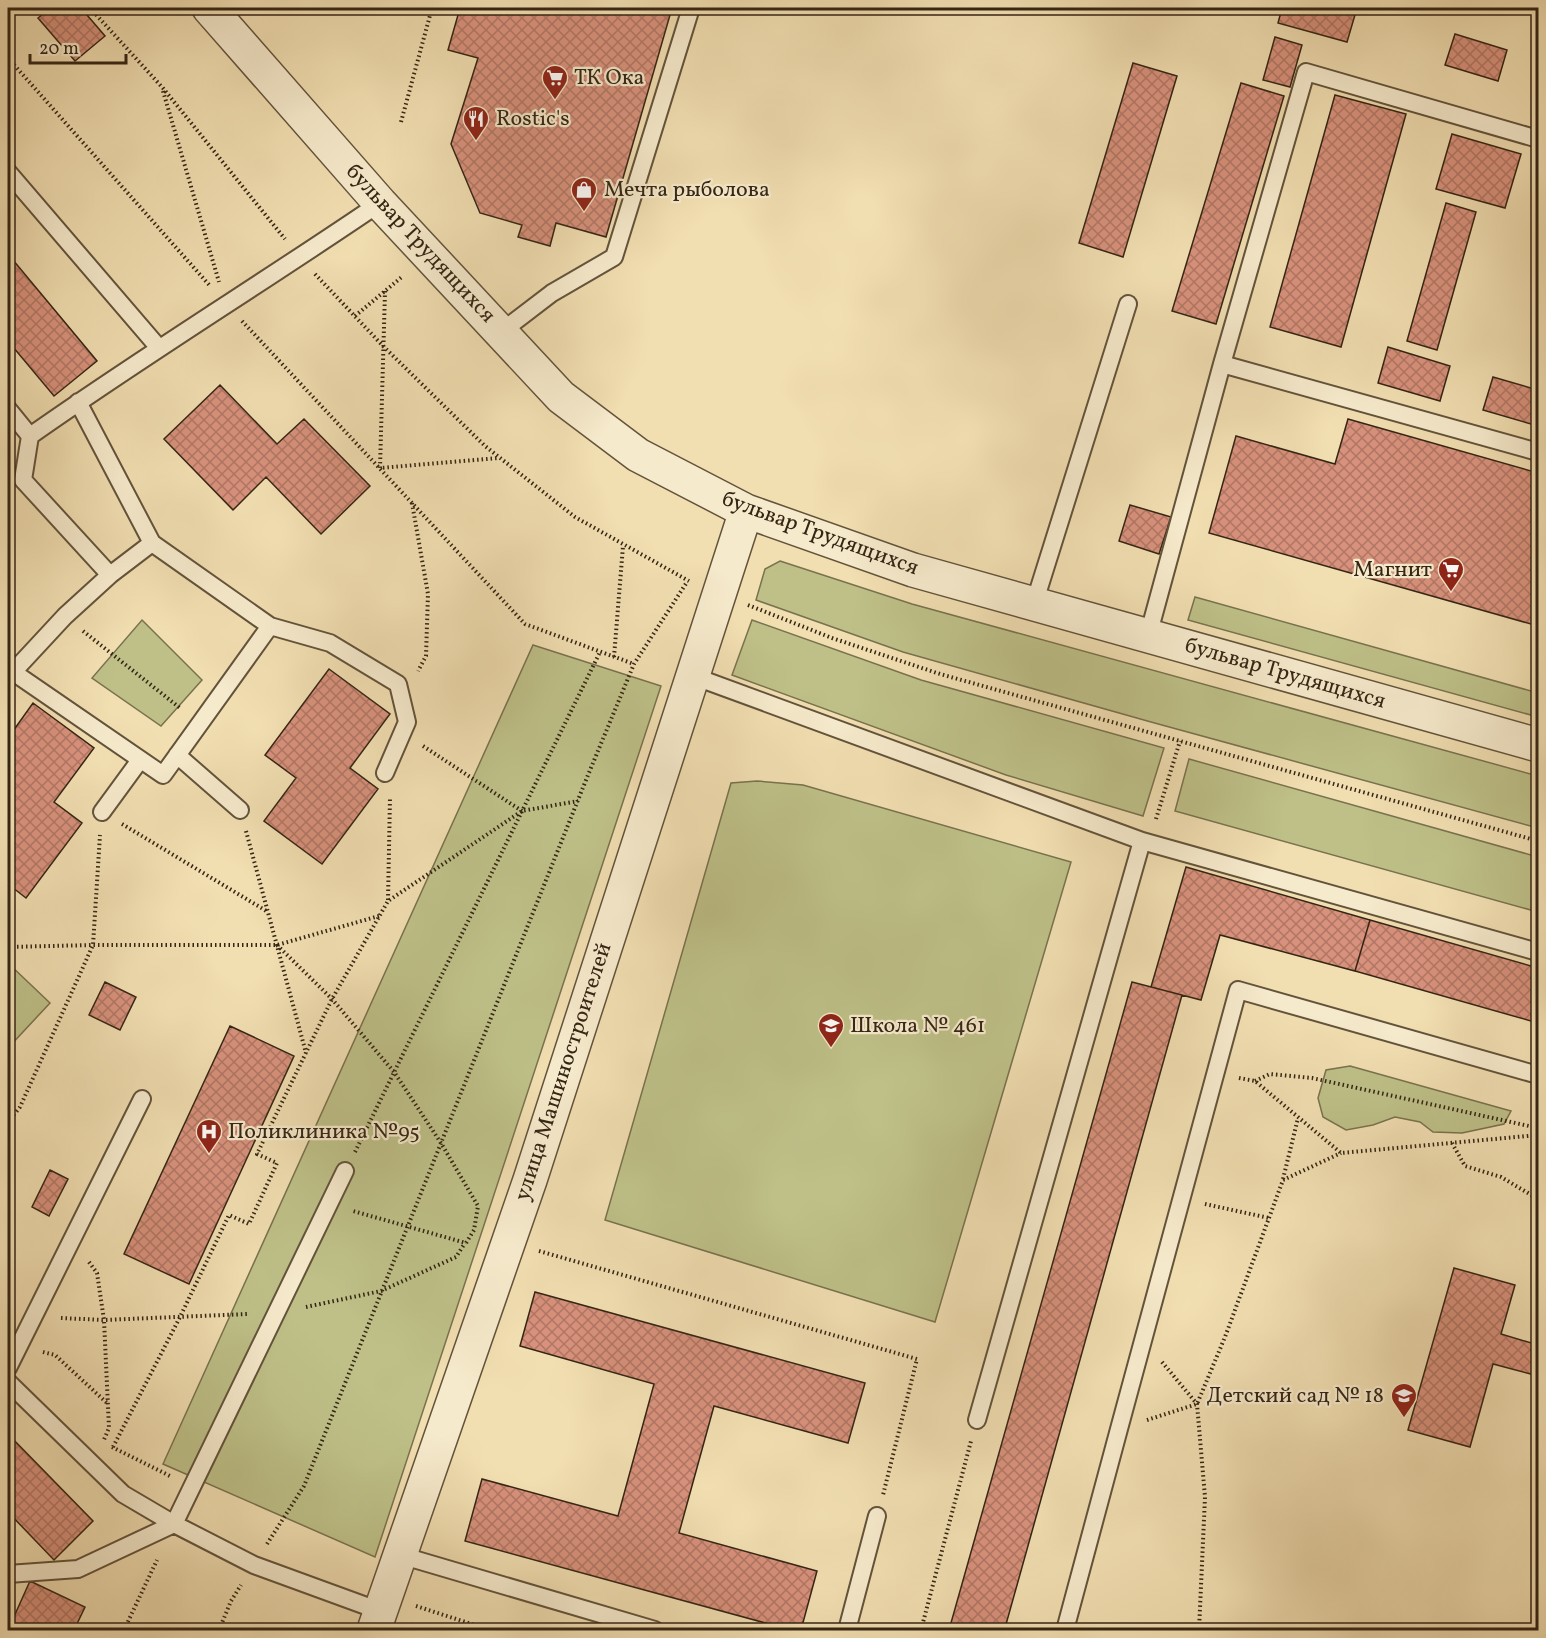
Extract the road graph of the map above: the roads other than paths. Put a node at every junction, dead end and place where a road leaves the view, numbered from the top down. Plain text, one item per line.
1 (209, 8) edge
2 (691, 8) edge
3 (1539, 140) edge
4 (8, 172) edge
5 (380, 203) junction
6 (1128, 304) dead end
7 (501, 332) junction
8 (159, 348) junction
9 (1222, 364) junction
10 (78, 402) junction
11 (8, 409) edge
12 (30, 436) junction
13 (1539, 452) edge
14 (746, 511) junction
15 (152, 543) junction
16 (110, 575) junction
17 (1034, 604) junction
18 (270, 626) junction
19 (1148, 636) junction
20 (10, 675) edge
21 (693, 676) junction
22 (1539, 745) edge
23 (177, 755) junction
24 (140, 760) junction
25 (385, 773) road end
26 (240, 810) road end
27 (102, 812) road end
28 (1146, 842) junction
29 (1539, 952) edge
30 (1539, 1075) edge
31 (141, 1099) dead end
32 (345, 1171) road end
33 (8, 1368) edge
34 (8, 1382) edge
35 (977, 1420) road end
36 (877, 1516) road end
37 (174, 1524) junction
38 (399, 1555) junction
39 (8, 1574) edge
40 (377, 1621) edge
41 (655, 1630) edge
42 (848, 1630) edge
43 (1065, 1630) edge

1 - 5 street, бульвар Трудящихся
2 - 7 lane
3 - 9 lane
4 - 8 lane
5 - 7 street, бульвар Трудящихся
5 - 8 lane
6 - 17 lane
7 - 14 street, бульвар Трудящихся
8 - 10 lane
9 - 13 lane
9 - 19 lane
10 - 12 lane
10 - 15 lane
11 - 12 lane
12 - 16 lane
14 - 17 street, бульвар Трудящихся
14 - 21 street, улица Машиностроителей
15 - 16 lane
15 - 18 lane
16 - 20 lane
17 - 19 street, бульвар Трудящихся
18 - 23 lane
18 - 25 lane
19 - 22 street, бульвар Трудящихся
20 - 24 lane
21 - 28 lane
21 - 38 street, улица Машиностроителей
23 - 24 lane
23 - 26 lane
24 - 27 lane
28 - 29 lane
28 - 35 lane
30 - 43 lane
31 - 33 lane
32 - 37 lane
34 - 37 lane
36 - 42 lane
37 - 39 lane
37 - 40 lane
38 - 40 street, улица Машиностроителей
38 - 41 lane

